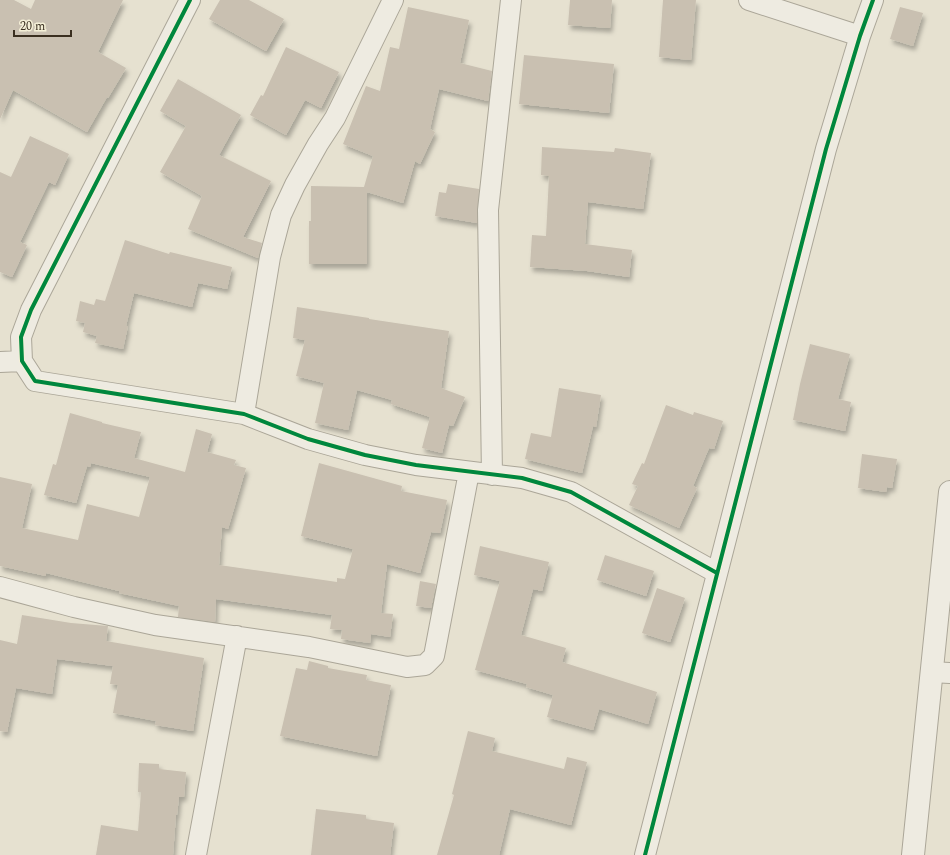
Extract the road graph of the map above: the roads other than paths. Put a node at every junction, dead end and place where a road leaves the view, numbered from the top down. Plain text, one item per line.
1 (190, 0) edge
2 (393, 0) edge
3 (511, 0) edge
4 (749, 0) edge
5 (873, 0) edge
6 (860, 36) junction
7 (22, 361) junction
8 (0, 362) edge
9 (244, 414) junction
10 (469, 472) junction
11 (492, 475) junction
12 (950, 492) edge
13 (717, 573) junction
14 (0, 586) edge
15 (237, 636) junction
16 (940, 672) edge
17 (196, 855) edge
18 (645, 855) edge
19 (913, 855) edge

1 - 7 street
2 - 9 street
3 - 11 street
4 - 6 street
5 - 6 street
6 - 13 street
7 - 8 street
7 - 9 street
9 - 10 street
10 - 11 street
10 - 15 street
11 - 13 street
12 - 16 street
13 - 18 street
14 - 15 street
15 - 17 street
16 - 19 street

